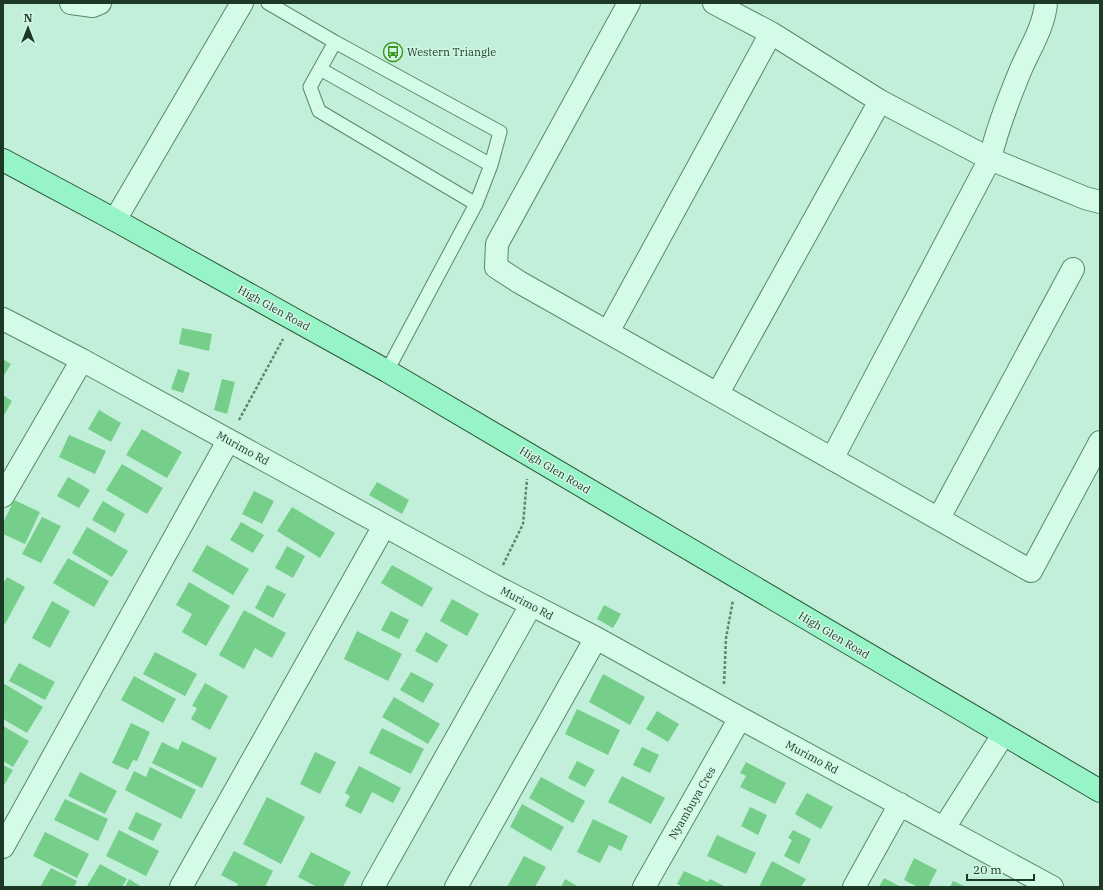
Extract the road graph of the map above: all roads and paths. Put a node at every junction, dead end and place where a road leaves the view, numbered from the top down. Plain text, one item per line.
1 (71, 3) edge
2 (100, 3) edge
3 (242, 3) edge
4 (268, 3) edge
5 (629, 3) edge
6 (714, 3) edge
7 (1046, 3) edge
8 (771, 34) junction
9 (335, 42) junction
10 (320, 69) junction
11 (880, 101) junction
12 (990, 159) junction
13 (3, 160) edge
14 (492, 165) junction
15 (1100, 202) edge
16 (476, 204) junction
17 (115, 220) junction
18 (1073, 269) dead end
19 (3, 319) edge
20 (293, 319) junction
21 (608, 332) junction
22 (82, 360) junction
23 (387, 371) junction
24 (718, 393) junction
25 (228, 440) junction
26 (1100, 442) edge
27 (529, 455) junction
28 (832, 459) junction
29 (3, 496) edge
30 (939, 518) junction
31 (384, 526) junction
32 (737, 578) junction
33 (492, 585) junction
34 (531, 605) junction
35 (596, 638) junction
36 (731, 714) junction
37 (1003, 735) junction
38 (1100, 791) edge
39 (900, 804) junction
40 (944, 828) junction
41 (3, 847) edge
42 (181, 887) edge
43 (373, 887) edge
44 (456, 887) edge
45 (644, 887) edge
46 (854, 887) edge
47 (1052, 887) edge

1 - 2 street
3 - 17 street
4 - 9 lane
5 - 21 street
6 - 8 street
7 - 12 street
8 - 11 street
8 - 21 street
9 - 10 lane
9 - 14 lane
10 - 14 lane
10 - 16 lane
11 - 12 street
11 - 24 street
12 - 15 street
12 - 28 street
13 - 17 main road, High Glen Road
14 - 16 lane
16 - 23 lane
17 - 20 main road, High Glen Road
18 - 30 street
19 - 22 street, Murimo Rd
20 - 23 main road, High Glen Road
20 - 25 path
21 - 24 street
22 - 25 street, Murimo Rd
22 - 29 street
23 - 27 main road, High Glen Road
24 - 28 street
25 - 31 street, Murimo Rd
25 - 41 street
26 - 30 street
27 - 32 main road, High Glen Road
27 - 33 path
28 - 30 street
31 - 33 street, Murimo Rd
31 - 42 street
32 - 36 path
32 - 37 main road, High Glen Road
33 - 34 street, Murimo Rd
34 - 35 street, Murimo Rd
34 - 43 street
35 - 36 street, Murimo Rd
35 - 44 street
36 - 39 street, Murimo Rd
36 - 45 street, Nyambuya Cres
37 - 38 main road, High Glen Road
37 - 40 street
39 - 40 street, Murimo Rd
39 - 46 street
40 - 47 street, Murimo Rd

